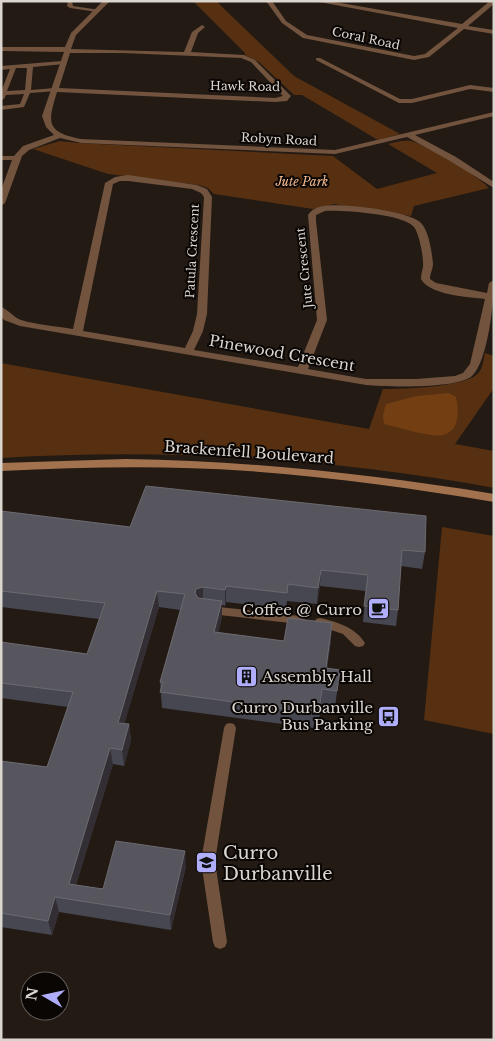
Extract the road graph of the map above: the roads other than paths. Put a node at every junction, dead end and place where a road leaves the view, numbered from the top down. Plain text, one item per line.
1 (70, 1) edge
2 (107, 1) edge
3 (269, 1) edge
4 (317, 1) edge
5 (494, 1) edge
6 (98, 10) junction
7 (463, 26) junction
8 (202, 27) dead end
9 (494, 32) edge
10 (1, 49) edge
11 (66, 50) junction
12 (187, 54) junction
13 (318, 60) dead end
14 (62, 63) junction
15 (30, 66) junction
16 (1, 68) edge
17 (13, 68) junction
18 (54, 90) junction
19 (494, 90) edge
20 (28, 92) junction
21 (2, 96) edge
22 (1, 108) edge
23 (494, 114) edge
24 (60, 135) junction
25 (409, 135) junction
26 (1, 158) edge
27 (16, 158) junction
28 (1, 167) edge
29 (14, 167) junction
30 (494, 186) edge
31 (1, 204) edge
32 (494, 282) edge
33 (491, 297) junction
34 (1, 310) edge
35 (78, 333) junction
36 (188, 352) junction
37 (302, 371) junction
38 (1, 467) edge
39 (494, 498) edge
40 (204, 609) edge
41 (359, 643) dead end
42 (230, 728) dead end
43 (220, 942) dead end

1 - 6 lane
2 - 6 street
3 - 7 street, Coral Road
4 - 7 street
5 - 7 street, Coral Road
6 - 11 street
7 - 9 street
8 - 12 street
10 - 11 street, Hawk Road
11 - 12 street, Hawk Road
11 - 14 street
12 - 18 street, Hawk Road
13 - 19 street
14 - 15 lane
14 - 18 street
15 - 17 lane
15 - 20 lane
16 - 17 lane
17 - 21 lane
18 - 20 lane
18 - 24 street
20 - 21 lane
20 - 22 lane
23 - 25 street, Robyn Road
24 - 25 street, Robyn Road
24 - 27 street
25 - 30 street
26 - 27 street
27 - 29 street
28 - 29 street
29 - 31 street
32 - 33 street, Pinewood Crescent
33 - 37 street, Pinewood Crescent
33 - 37 street, Jute Crescent
34 - 35 street, Pinewood Crescent
35 - 36 street, Pinewood Crescent
35 - 36 street, Patula Crescent
36 - 37 street, Pinewood Crescent
38 - 39 street, Brackenfell Boulevard
40 - 41 lane
42 - 43 lane

